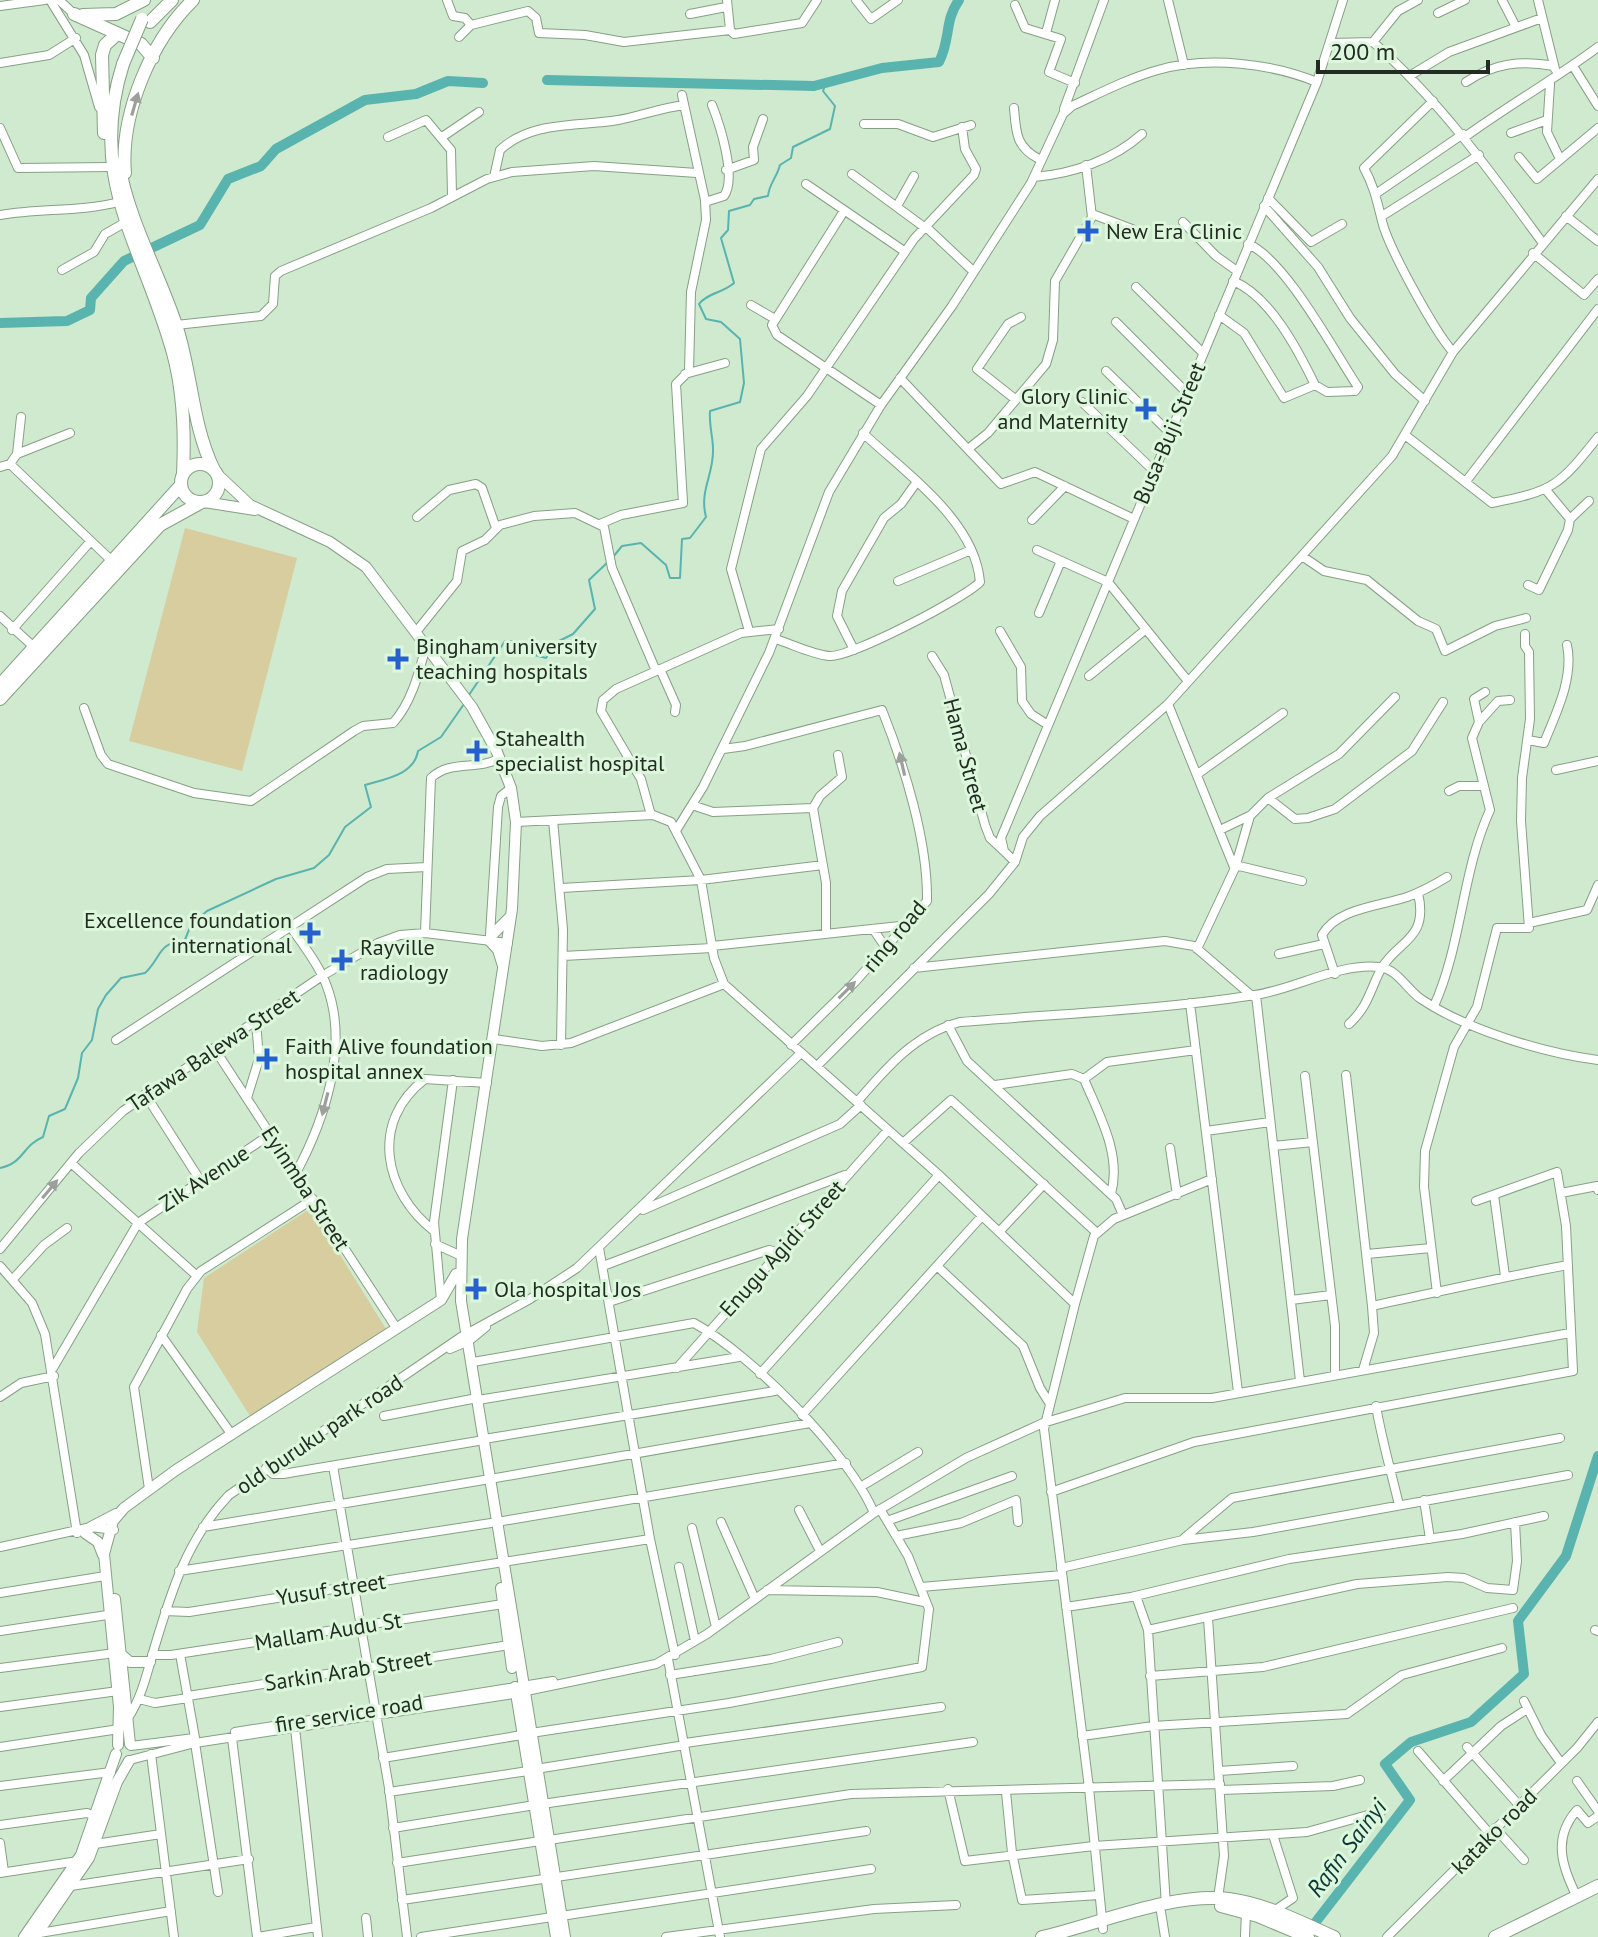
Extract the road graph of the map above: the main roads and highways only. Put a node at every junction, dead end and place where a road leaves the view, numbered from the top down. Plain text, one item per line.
1 (144, 0) edge
2 (159, 0) edge
3 (172, 0) edge
4 (193, 0) edge
5 (146, 20) junction
6 (117, 34) junction
7 (153, 58) junction
8 (127, 65) junction
9 (110, 147) junction
10 (125, 205) junction
11 (138, 241) junction
12 (146, 261) junction
13 (215, 472) junction
14 (182, 479) junction
15 (202, 502) junction
16 (261, 511) junction
17 (0, 684) edge
18 (0, 699) edge
19 (512, 909) junction
20 (504, 970) junction
21 (462, 1239) junction
22 (456, 1274) junction
23 (441, 1300) junction
24 (456, 1306) junction
25 (465, 1339) junction
26 (475, 1400) junction
27 (137, 1499) junction
28 (124, 1508) junction
29 (110, 1532) junction
30 (104, 1562) junction
31 (500, 1562) junction
32 (114, 1614) junction
33 (119, 1655) junction
34 (151, 1658) road end
35 (519, 1689) junction
36 (124, 1747) junction
37 (100, 1818) junction
38 (81, 1863) junction
39 (1598, 1886) edge
40 (1598, 1892) edge
41 (1163, 1909) junction
42 (1275, 1915) junction
43 (556, 1916) junction
44 (1102, 1926) junction
45 (1518, 1933) edge
46 (29, 1936) edge
47 (1331, 1936) edge
48 (556, 1937) edge
49 (565, 1937) edge
50 (1042, 1937) edge
51 (1074, 1937) edge
52 (1308, 1937) edge
53 (1495, 1937) edge

1 - 6 highway
2 - 5 highway
3 - 5 highway
4 - 7 highway
5 - 8 highway, bridge
6 - 7 highway
6 - 9 highway
10 -> 7 highway
8 - 9 highway
8 - 10 highway
9 - 10 highway
10 - 11 highway
10 - 11 highway
11 - 12 highway
12 - 13 highway
12 - 14 highway
13 - 14 highway
13 - 15 highway
13 - 16 main road
14 - 15 highway
14 - 17 highway
15 - 16 main road
15 - 18 highway
16 - 19 main road
19 - 20 main road
19 - 20 main road
20 - 21 main road
21 - 22 main road
21 - 25 main road
22 - 23 main road
22 - 24 main road
23 - 24 main road
23 - 27 main road
24 - 25 main road
25 - 26 main road
25 - 26 main road
26 - 31 main road
27 - 28 main road
27 - 29 main road
28 - 29 main road
28 - 30 main road
29 - 30 main road
29 - 32 main road
30 - 32 main road
31 - 35 main road
31 - 35 main road
32 - 33 main road
33 - 34 main road
33 - 36 main road
33 - 36 main road
35 - 43 main road
36 - 37 main road
36 - 37 main road
37 - 38 main road
37 - 38 main road
38 - 46 main road
38 - 46 main road
39 - 45 highway
40 - 45 highway
41 - 42 highway
41 - 42 highway
41 - 44 highway
42 - 47 highway
42 - 52 highway
43 - 48 main road
43 - 49 main road
44 - 50 highway
44 - 51 highway
45 - 53 highway

